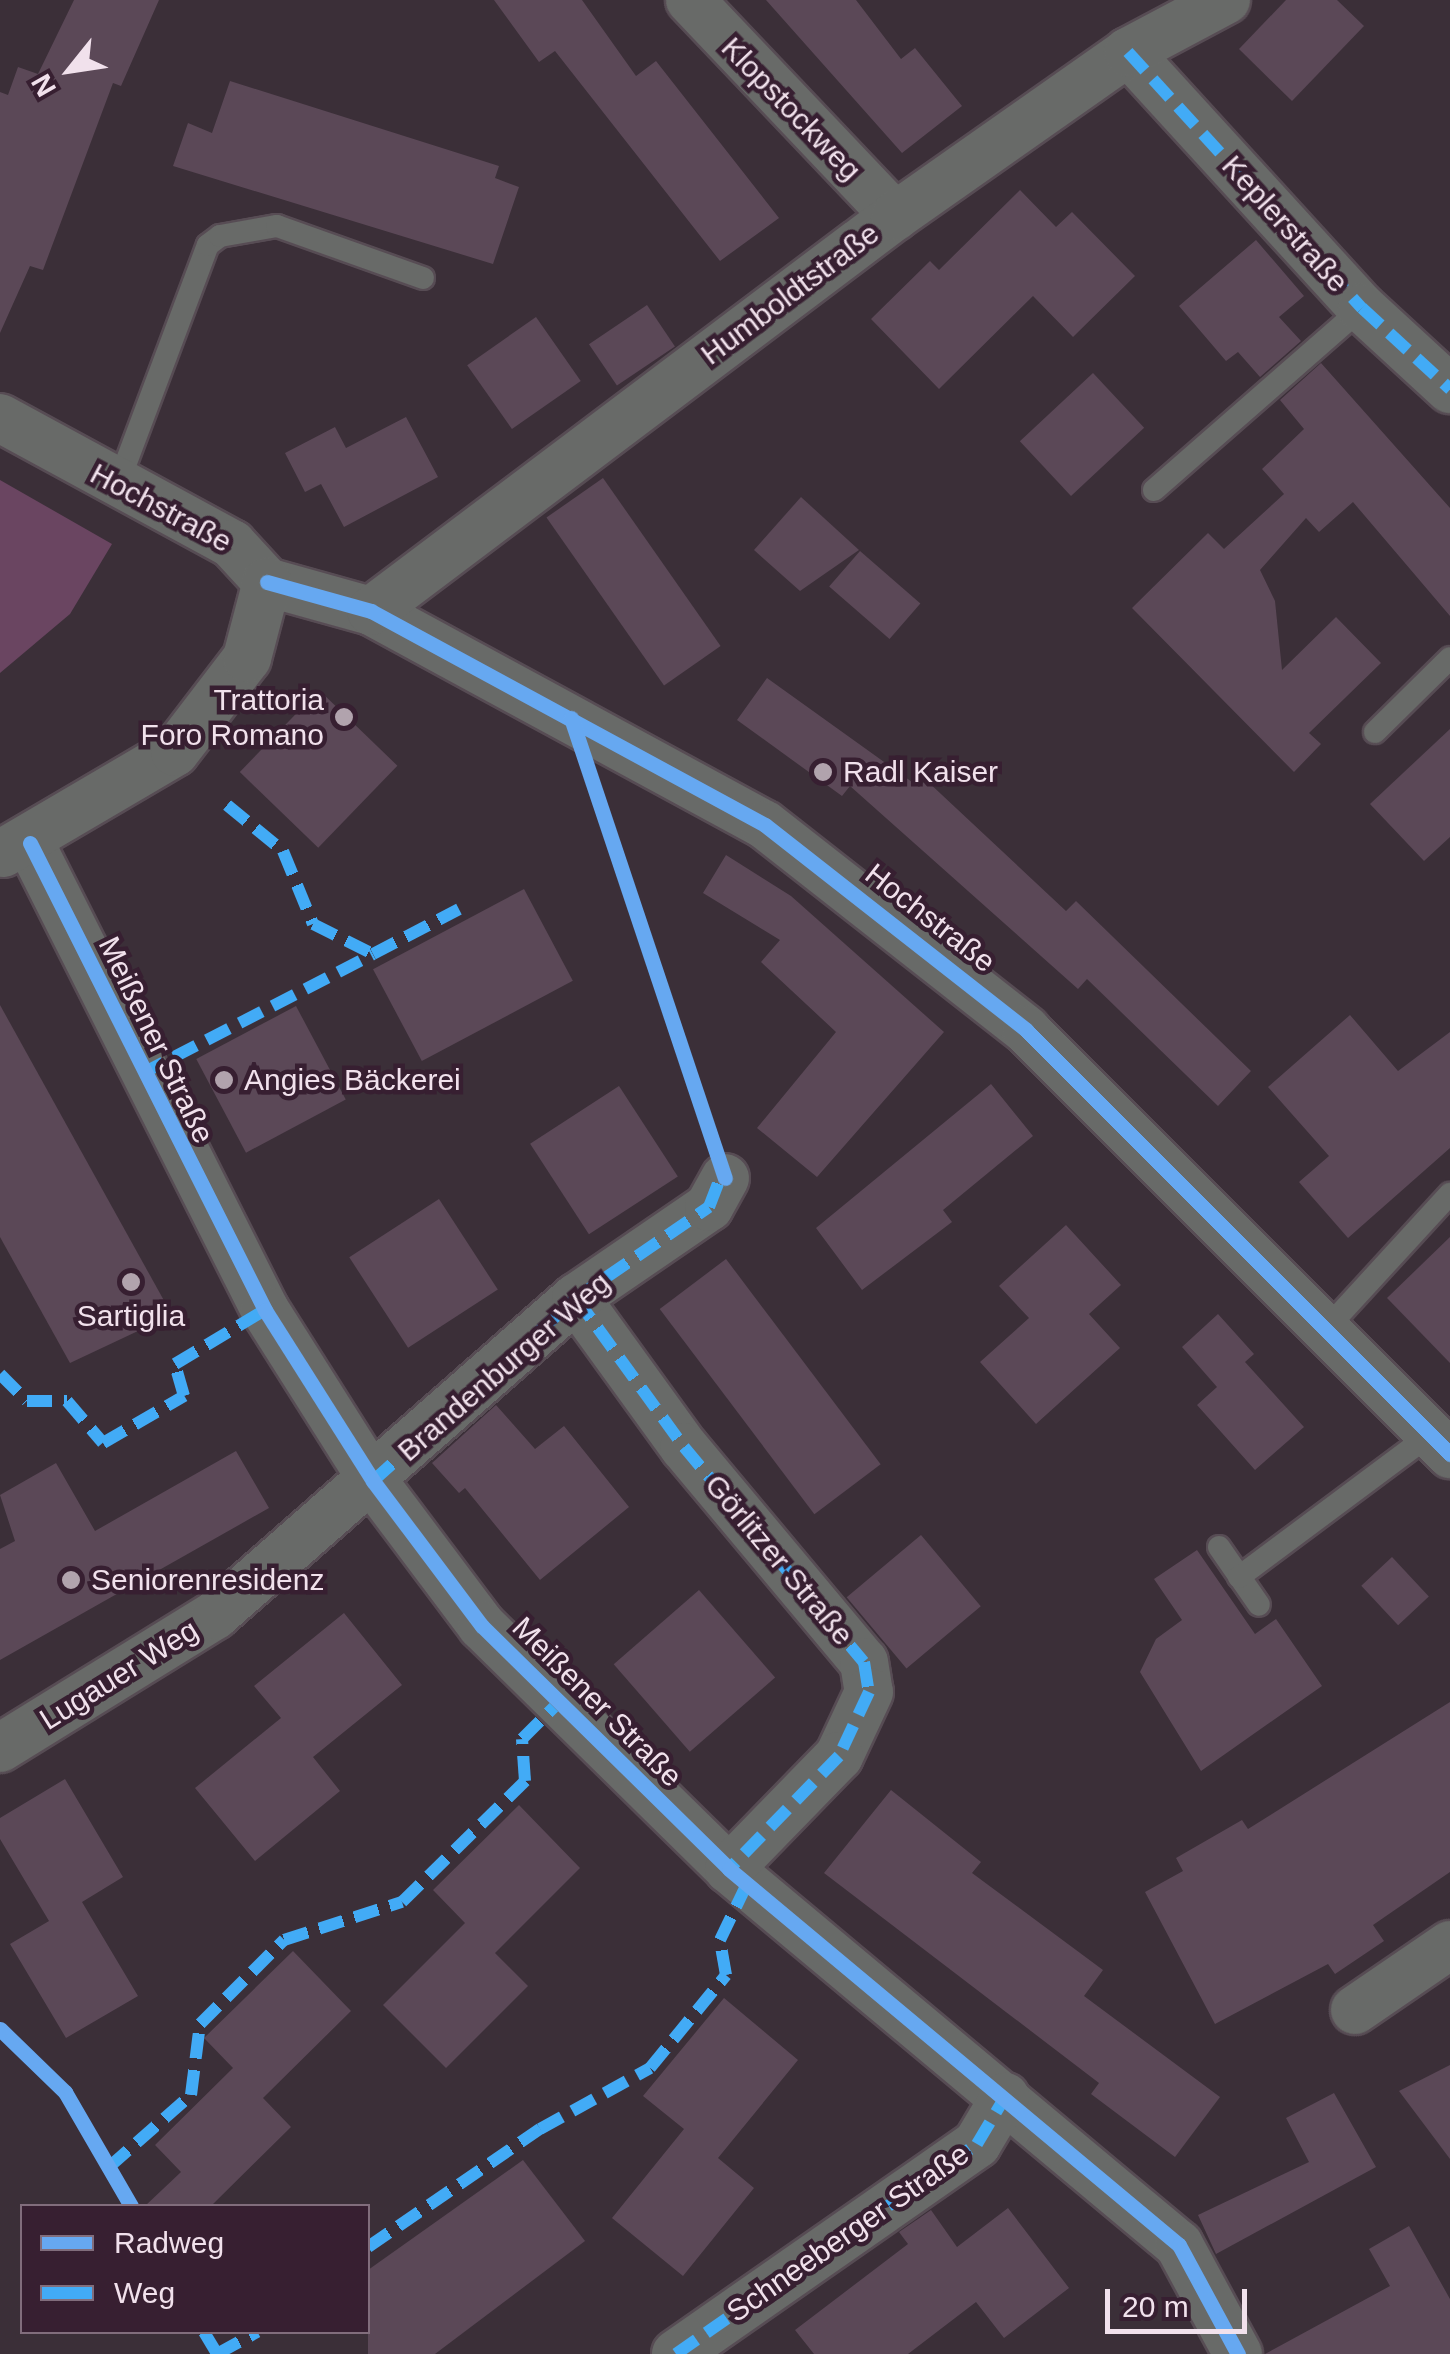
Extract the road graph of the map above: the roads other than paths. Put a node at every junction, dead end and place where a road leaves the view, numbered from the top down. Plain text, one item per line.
1 (690, 0) edge
2 (1226, 0) edge
3 (1128, 52) junction
4 (895, 216) junction
5 (423, 278) dead end
6 (1362, 308) junction
7 (1450, 389) edge
8 (0, 418) edge
9 (118, 484) junction
10 (1154, 490) dead end
11 (267, 582) junction
12 (370, 611) junction
13 (1450, 658) edge
14 (1375, 732) dead end
15 (15, 849) edge
16 (726, 1178) dead end
17 (1450, 1194) edge
18 (576, 1298) junction
19 (1327, 1328) junction
20 (1441, 1444) edge
21 (373, 1481) junction
22 (1218, 1548) dead end
23 (1240, 1577) junction
24 (1259, 1605) dead end
25 (0, 1748) edge
26 (730, 1869) junction
27 (1450, 1945) edge
28 (1355, 2010) dead end
29 (1005, 2097) junction
30 (676, 2354) edge
31 (1238, 2354) edge

1 - 4 street, Klopstockweg
2 - 3 street, Humboldtstraße
3 - 4 street, Humboldtstraße
3 - 6 street, Keplerstraße
4 - 12 street, Humboldtstraße
5 - 9 lane
6 - 7 street, Keplerstraße
6 - 10 lane
8 - 9 street, Hochstraße
9 - 11 street, Hochstraße
11 - 12 street, Hochstraße
11 - 15 street
12 - 19 street, Hochstraße
13 - 14 lane
15 - 21 street, Meißener Straße
16 - 18 street, Brandenburger Weg
17 - 19 lane
18 - 21 street, Brandenburger Weg
18 - 26 street, Görlitzer Straße
19 - 20 street, Hochstraße
20 - 23 lane, Hochstraße
21 - 25 street, Lugauer Weg
21 - 26 street, Meißener Straße
22 - 23 lane
23 - 24 lane
26 - 29 street, Meißener Straße
27 - 28 street
29 - 30 street, Schneeberger Straße
29 - 31 street, Meißener Straße

